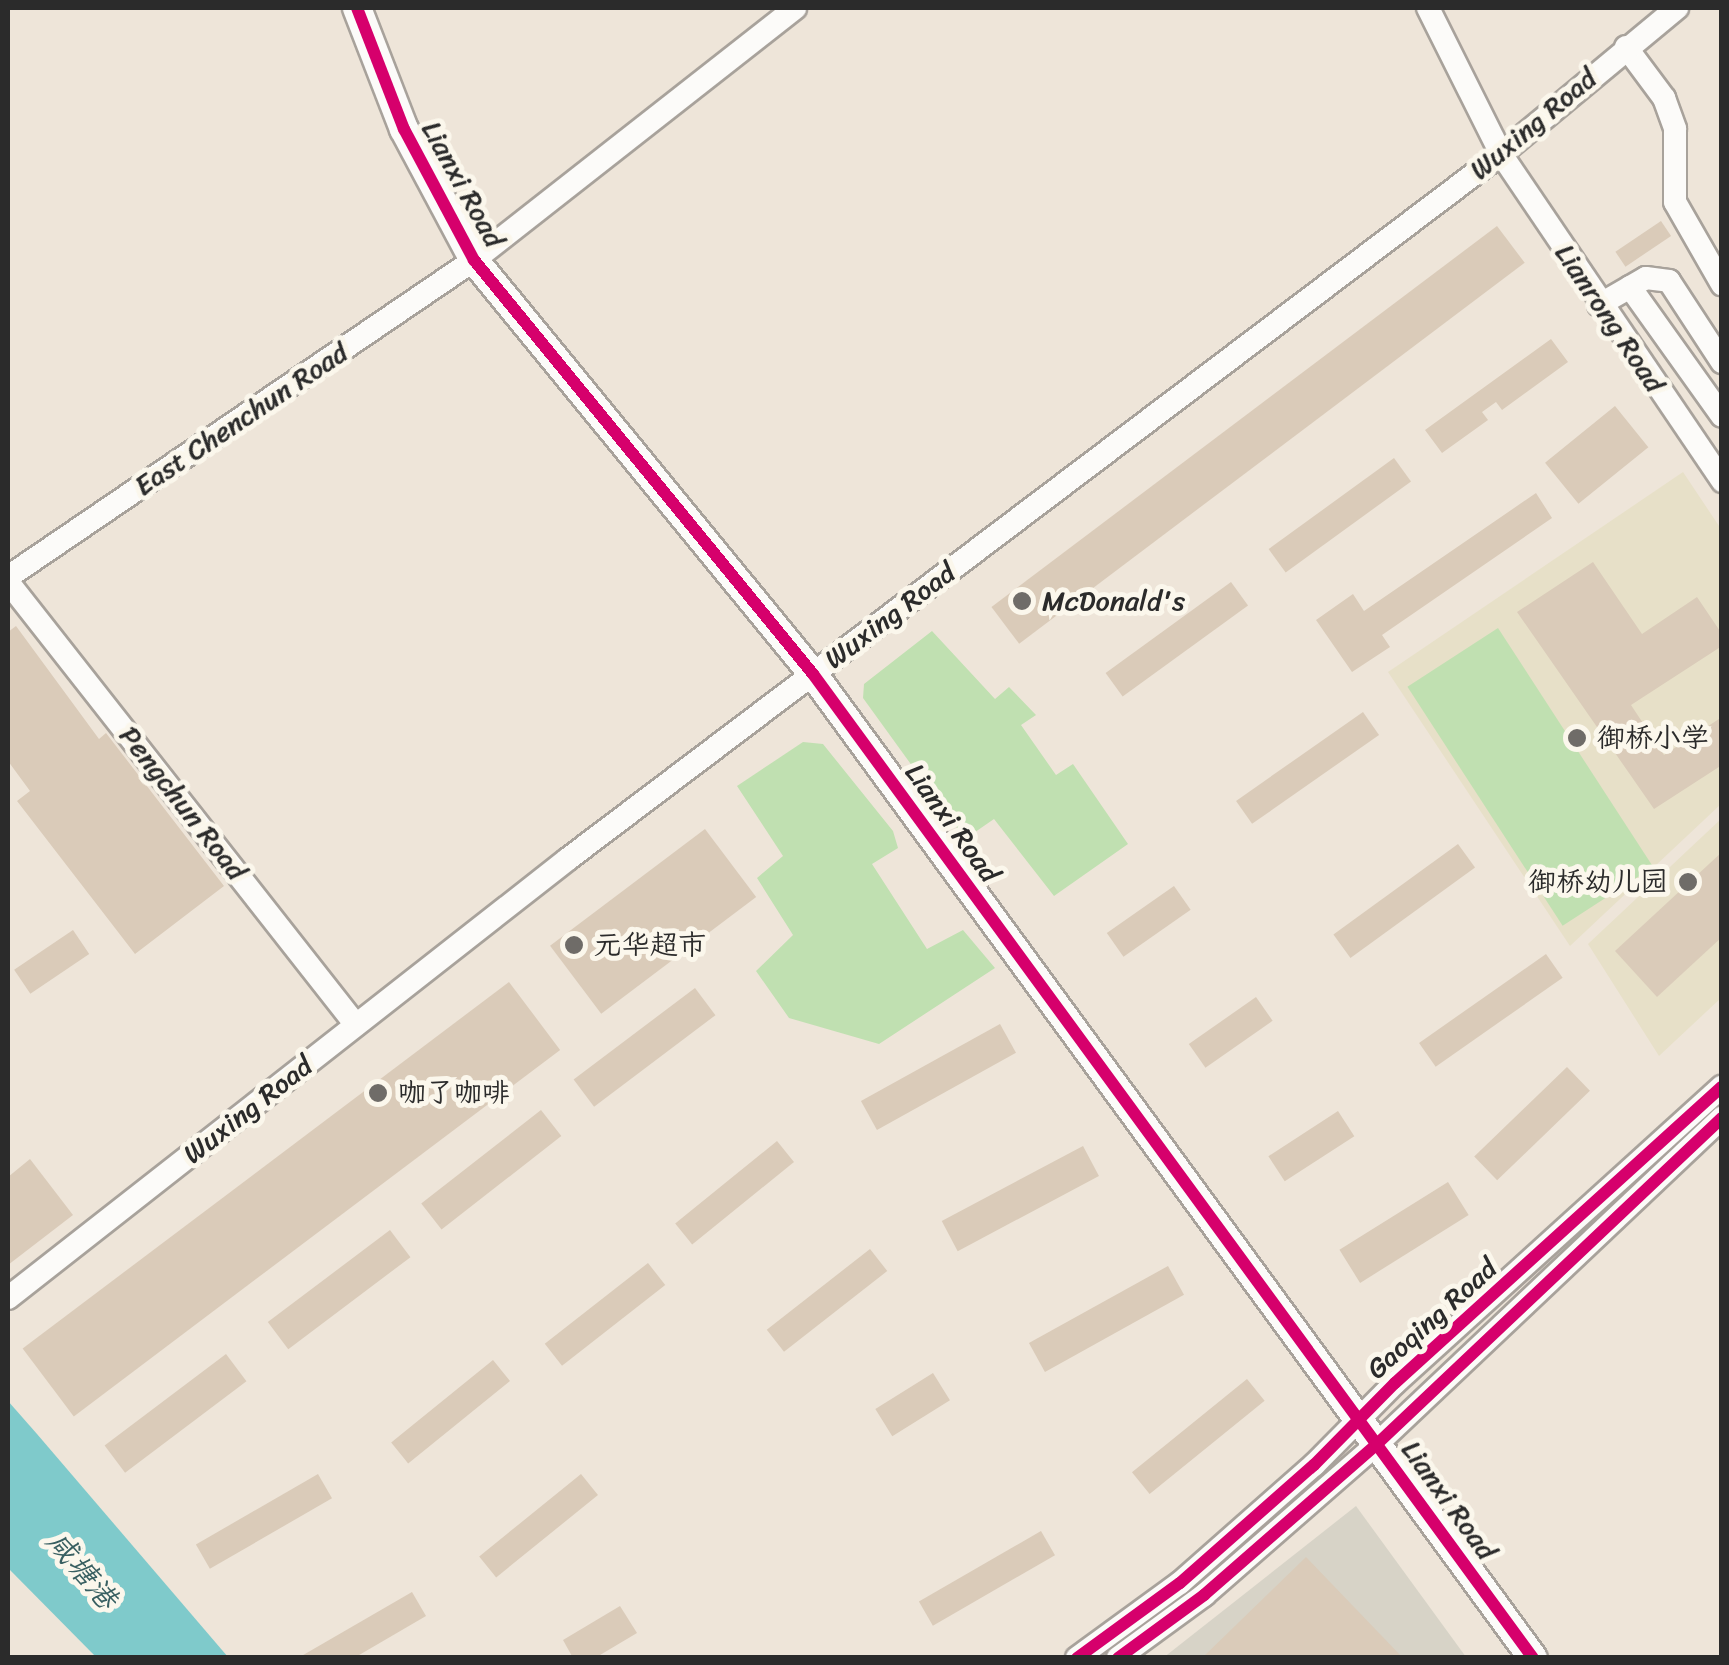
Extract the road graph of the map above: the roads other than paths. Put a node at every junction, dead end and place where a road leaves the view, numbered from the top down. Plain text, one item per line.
1 (357, 8) edge
2 (795, 8) edge
3 (1428, 8) edge
4 (1673, 9) edge
5 (1626, 47) junction
6 (1501, 154) junction
7 (474, 260) junction
8 (1722, 284) edge
9 (1630, 287) junction
10 (1599, 305) junction
11 (1722, 362) edge
12 (1722, 416) edge
13 (1722, 482) edge
14 (8, 580) edge
15 (813, 674) junction
16 (356, 1025) junction
17 (1722, 1087) edge
18 (1722, 1118) edge
19 (8, 1298) edge
20 (1359, 1420) junction
21 (1377, 1444) junction
22 (1077, 1658) edge
23 (1118, 1658) edge
24 (1534, 1658) edge

1 - 7 main road, Lianxi Road
2 - 7 street, East Chenchun Road
3 - 6 street, Lianrong Road
4 - 5 street, Wuxing Road
5 - 6 street, Wuxing Road
5 - 8 street
6 - 10 street, Lianrong Road
6 - 15 street, Wuxing Road
7 - 14 street, East Chenchun Road
7 - 15 main road, Lianxi Road
9 - 10 street
9 - 11 street
9 - 12 street
10 - 13 street, Lianrong Road
14 - 16 street, Pengchun Road
15 - 16 street, Wuxing Road
15 - 20 main road, Lianxi Road
16 - 19 street, Wuxing Road
17 - 20 street, Gaoqing Road
18 - 21 street, Gaoqing Road
20 - 21 main road, Lianxi Road
20 - 22 street, Gaoqing Road
21 - 23 street, Gaoqing Road
21 - 24 main road, Lianxi Road

